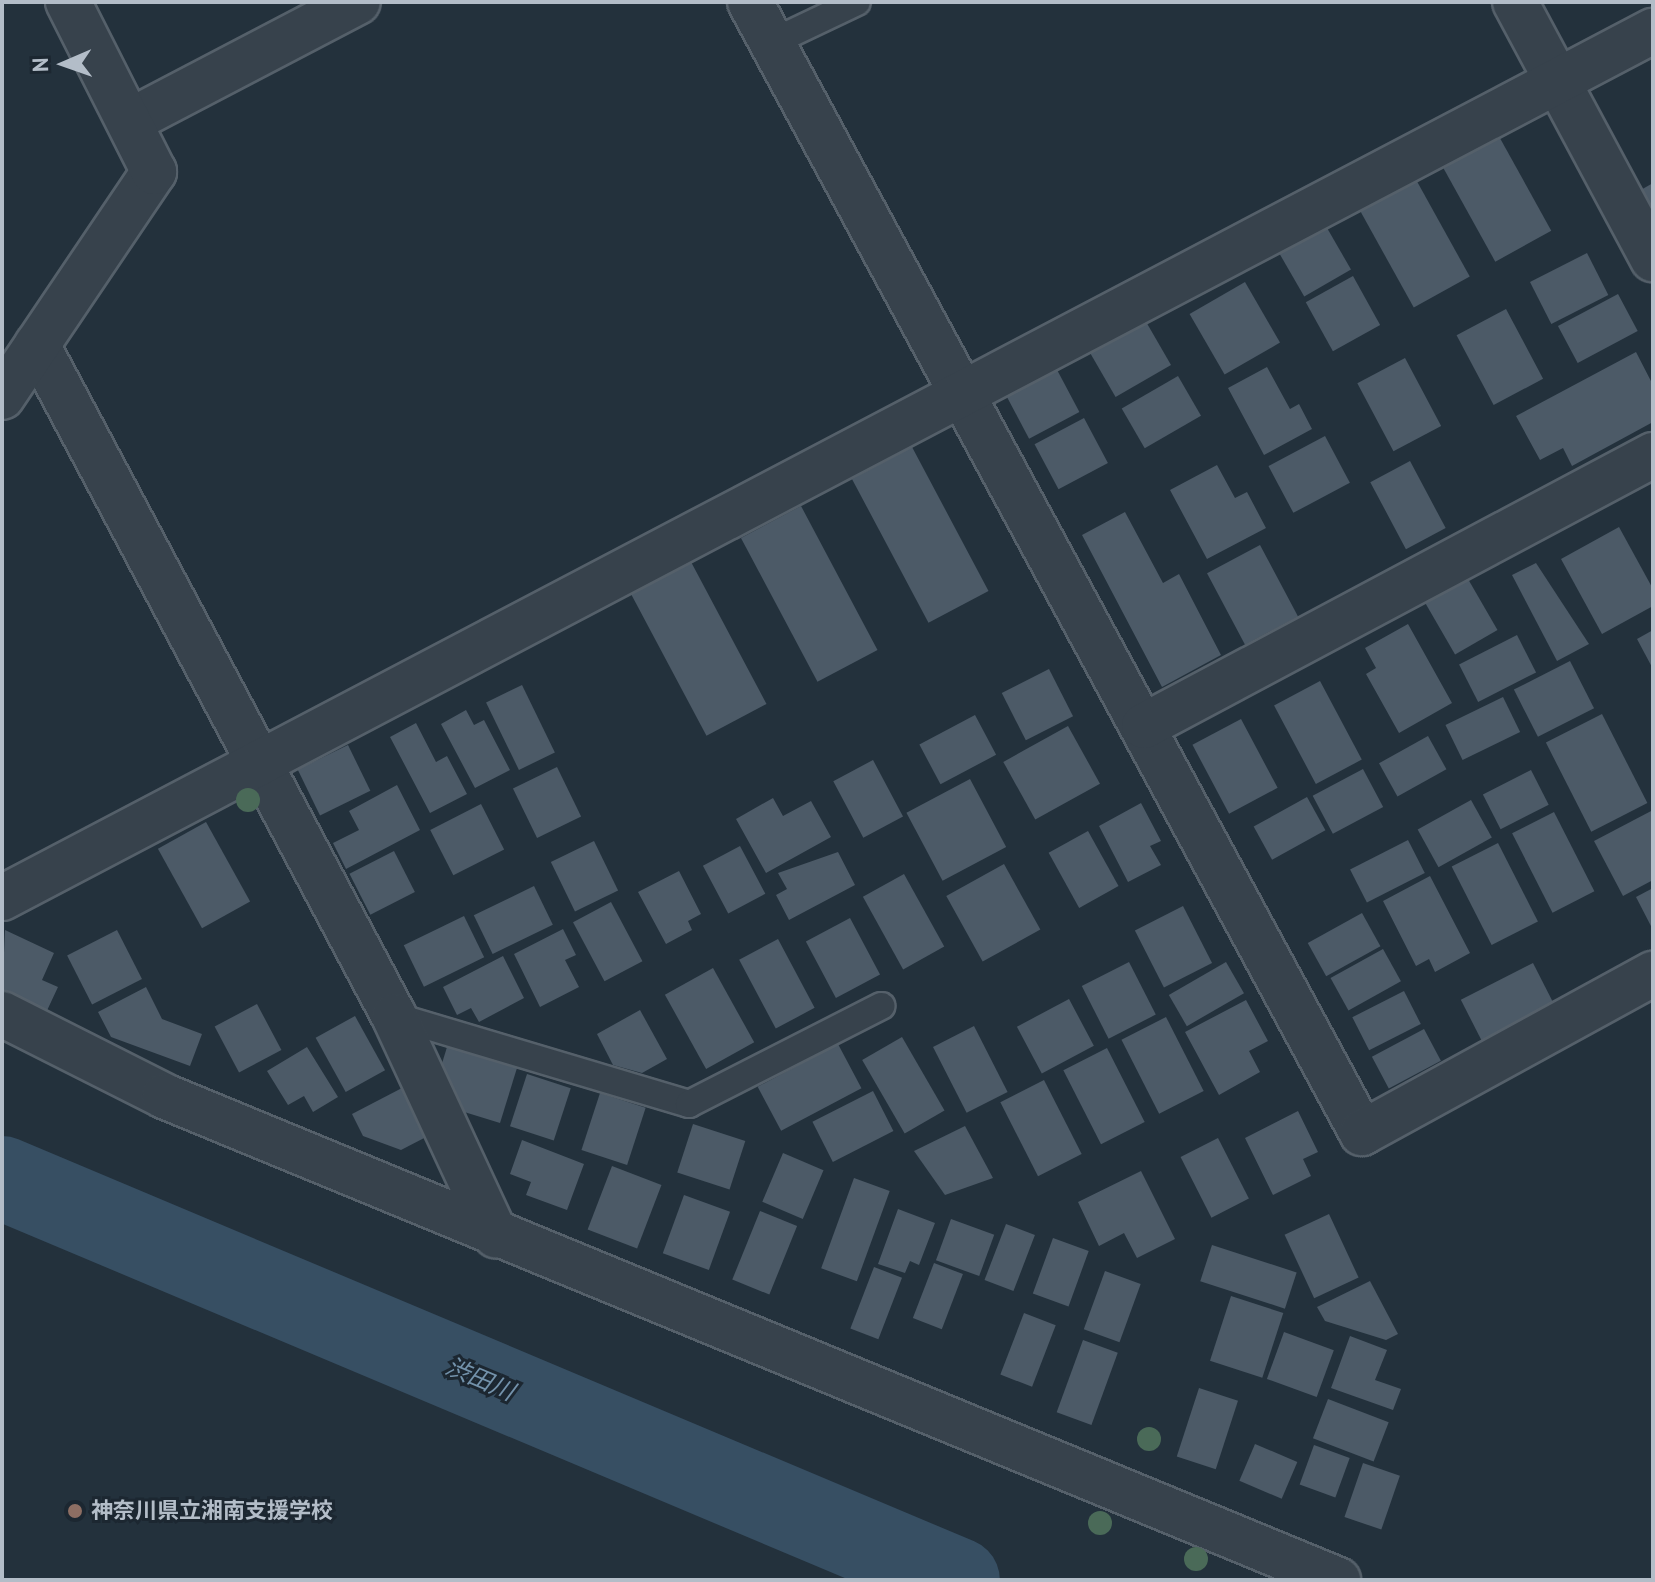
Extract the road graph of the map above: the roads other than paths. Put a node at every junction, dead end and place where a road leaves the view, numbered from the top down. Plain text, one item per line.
1 (68, 2) edge
2 (358, 2) edge
3 (750, 2) edge
4 (857, 2) edge
5 (1515, 2) edge
6 (1653, 31) edge
7 (771, 43) junction
8 (1559, 79) junction
9 (130, 121) junction
10 (1653, 259) edge
11 (37, 345) junction
12 (960, 393) junction
13 (2, 397) edge
14 (1653, 455) edge
15 (1144, 726) junction
16 (263, 763) junction
17 (2, 898) edge
18 (1653, 974) edge
19 (881, 1006) dead end
20 (2, 1014) edge
21 (394, 1016) junction
22 (496, 1236) junction
23 (1338, 1580) edge

1 - 9 street
2 - 9 street
3 - 7 street
4 - 7 lane
5 - 8 street
6 - 8 street
7 - 12 street
8 - 10 street
8 - 12 street
9 - 11 street
11 - 13 street
11 - 16 street
12 - 15 street
12 - 16 street
14 - 15 street
15 - 18 street
16 - 17 street
16 - 21 street
19 - 21 lane
20 - 22 street
21 - 22 street
22 - 23 street

